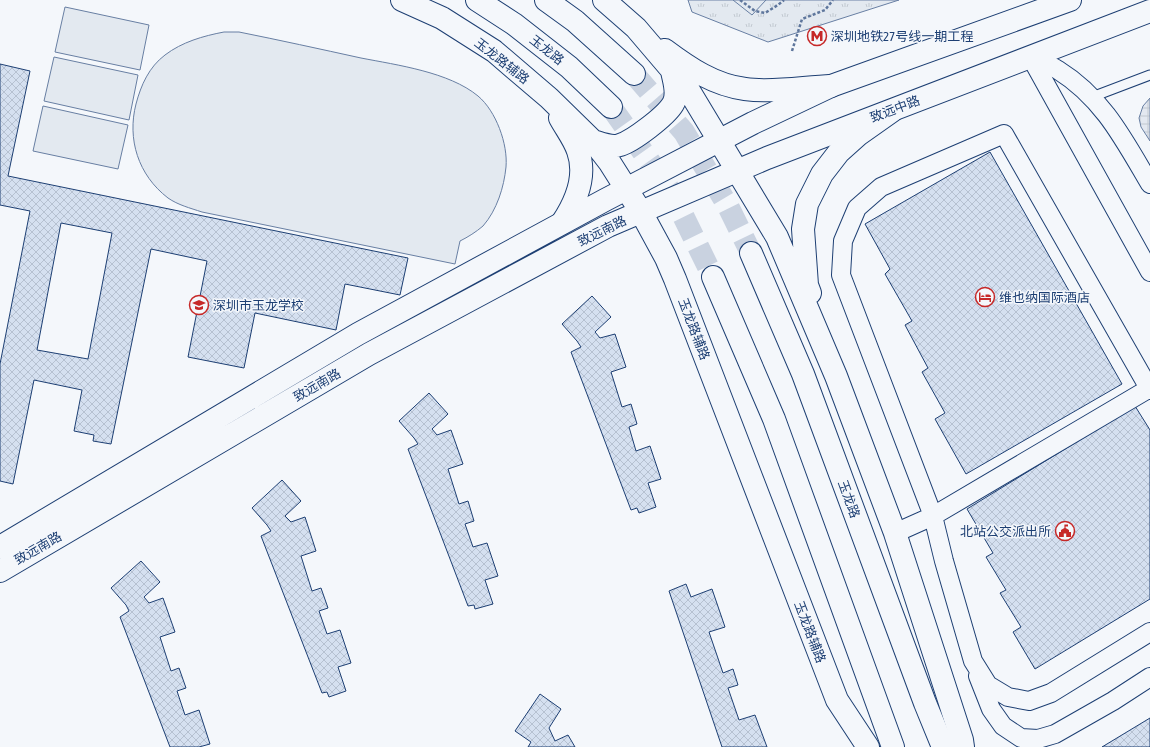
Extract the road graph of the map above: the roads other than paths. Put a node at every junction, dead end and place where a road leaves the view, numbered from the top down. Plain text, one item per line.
1 (402, 0) edge
2 (477, 0) edge
3 (546, 0) edge
4 (604, 0) edge
5 (1070, 0) edge
6 (1150, 11) edge
7 (636, 28) junction
8 (1030, 56) junction
9 (672, 71) junction
10 (634, 74) tunnel mouth
11 (1150, 75) edge
12 (832, 86) junction
13 (1092, 97) junction
14 (549, 98) junction
15 (611, 107) tunnel mouth
16 (892, 111) junction
17 (720, 140) junction
18 (593, 141) junction
19 (738, 170) junction
20 (1150, 184) edge
21 (627, 189) junction
22 (642, 212) junction
23 (562, 224) junction
24 (751, 253) tunnel mouth
25 (1150, 272) edge
26 (713, 277) tunnel mouth
27 (836, 376) junction
28 (1150, 388) edge
29 (933, 516) junction
30 (895, 533) junction
31 (0, 547) edge
32 (0, 570) edge
33 (1150, 632) edge
34 (973, 661) junction
35 (1150, 677) edge
36 (868, 747) edge
37 (893, 747) edge
38 (943, 747) edge
39 (963, 747) edge

1 - 14 main road, 玉龙路辅路
2 - 15 main road, 玉龙路
3 - 10 main road
4 - 7 main road
5 - 12 main road
6 - 8 main road, 致远中路
7 - 9 main road
7 - 12 main road
8 - 13 street
8 - 16 main road, 致远中路
8 - 25 street
9 - 17 main road
9 - 18 main road
11 - 13 lane
12 - 17 main road
13 - 20 street
14 - 18 main road, 玉龙路辅路
14 - 23 main road
16 - 19 main road, 致远中路
16 - 27 main road
17 - 19 main road
17 - 21 main road
18 - 21 main road, 玉龙路辅路
19 - 22 main road, 致远中路
19 - 27 main road
21 - 22 main road, 玉龙路辅路
21 - 23 main road, 致远南路
22 - 32 main road, 致远南路
22 - 36 main road, 玉龙路辅路
23 - 31 main road, 致远南路
24 - 38 main road, 玉龙路
26 - 37 main road
27 - 30 main road
28 - 29 street
28 - 29 street
29 - 30 street
29 - 34 street
30 - 39 main road
33 - 34 street
34 - 35 street

